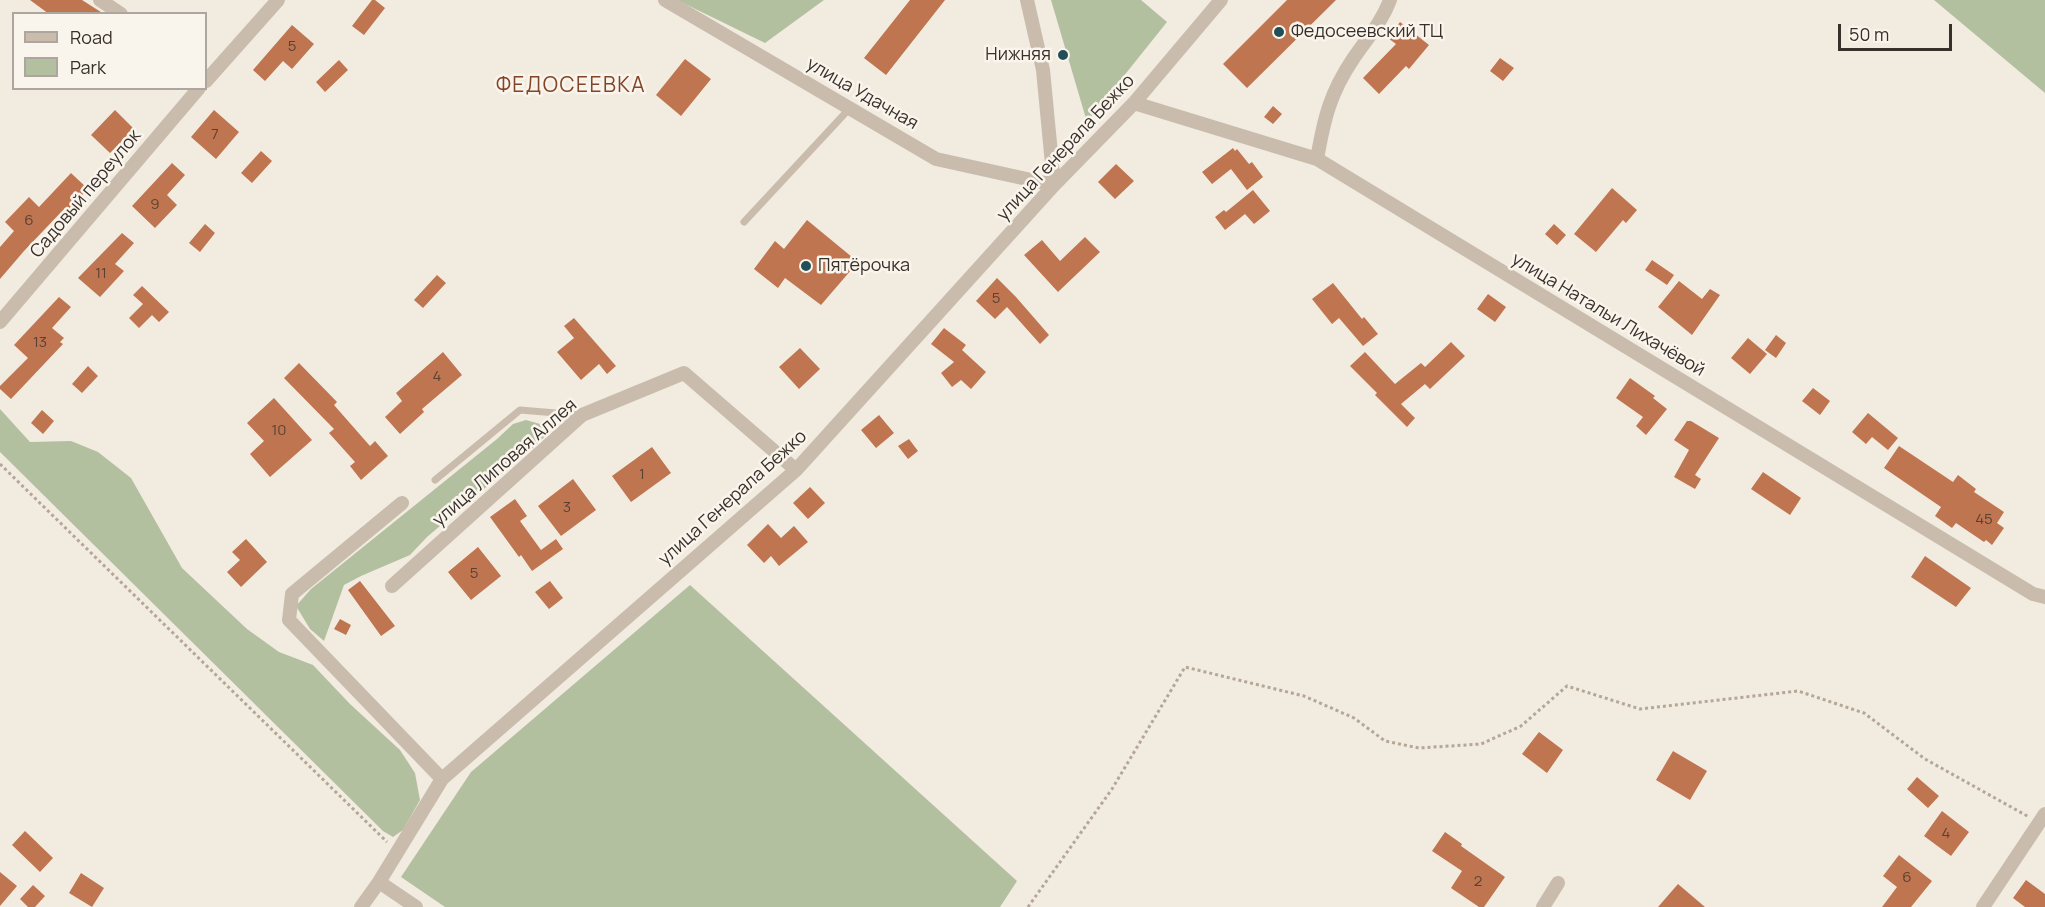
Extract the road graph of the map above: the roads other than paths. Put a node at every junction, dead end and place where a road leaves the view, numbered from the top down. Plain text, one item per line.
1 (100, 0) edge
2 (278, 0) edge
3 (665, 0) edge
4 (1027, 0) edge
5 (1221, 0) edge
6 (1390, 0) edge
7 (118, 12) edge
8 (208, 74) edge
9 (197, 90) edge
10 (1134, 103) junction
11 (850, 108) junction
12 (1317, 159) junction
13 (1054, 185) junction
14 (744, 222) dead end
15 (0, 322) edge
16 (582, 415) junction
17 (796, 470) junction
18 (435, 480) dead end
19 (402, 503) dead end
20 (392, 586) dead end
21 (2045, 597) edge
22 (442, 779) junction
23 (2042, 818) edge
24 (380, 882) junction
25 (1558, 883) dead end
26 (361, 907) edge
27 (416, 907) edge
28 (1543, 907) edge
29 (1983, 907) edge

1 - 7 street
2 - 8 street
3 - 11 street, улица Удачная
4 - 13 street
5 - 10 street, улица Генерала Бежко
6 - 12 street
9 - 15 street, Садовый переулок
10 - 12 street, улица Натальи Лихачёвой
10 - 13 street, улица Генерала Бежко
11 - 13 street, улица Удачная
11 - 14 lane
12 - 21 street, улица Натальи Лихачёвой
13 - 17 street, улица Генерала Бежко
16 - 17 street, улица Липовая Аллея
16 - 18 lane
16 - 20 street, улица Липовая Аллея
17 - 22 street, улица Генерала Бежко
19 - 22 street
22 - 24 street, улица Генерала Бежко
23 - 29 street
24 - 26 street, улица Генерала Бежко
24 - 27 street
25 - 28 street

